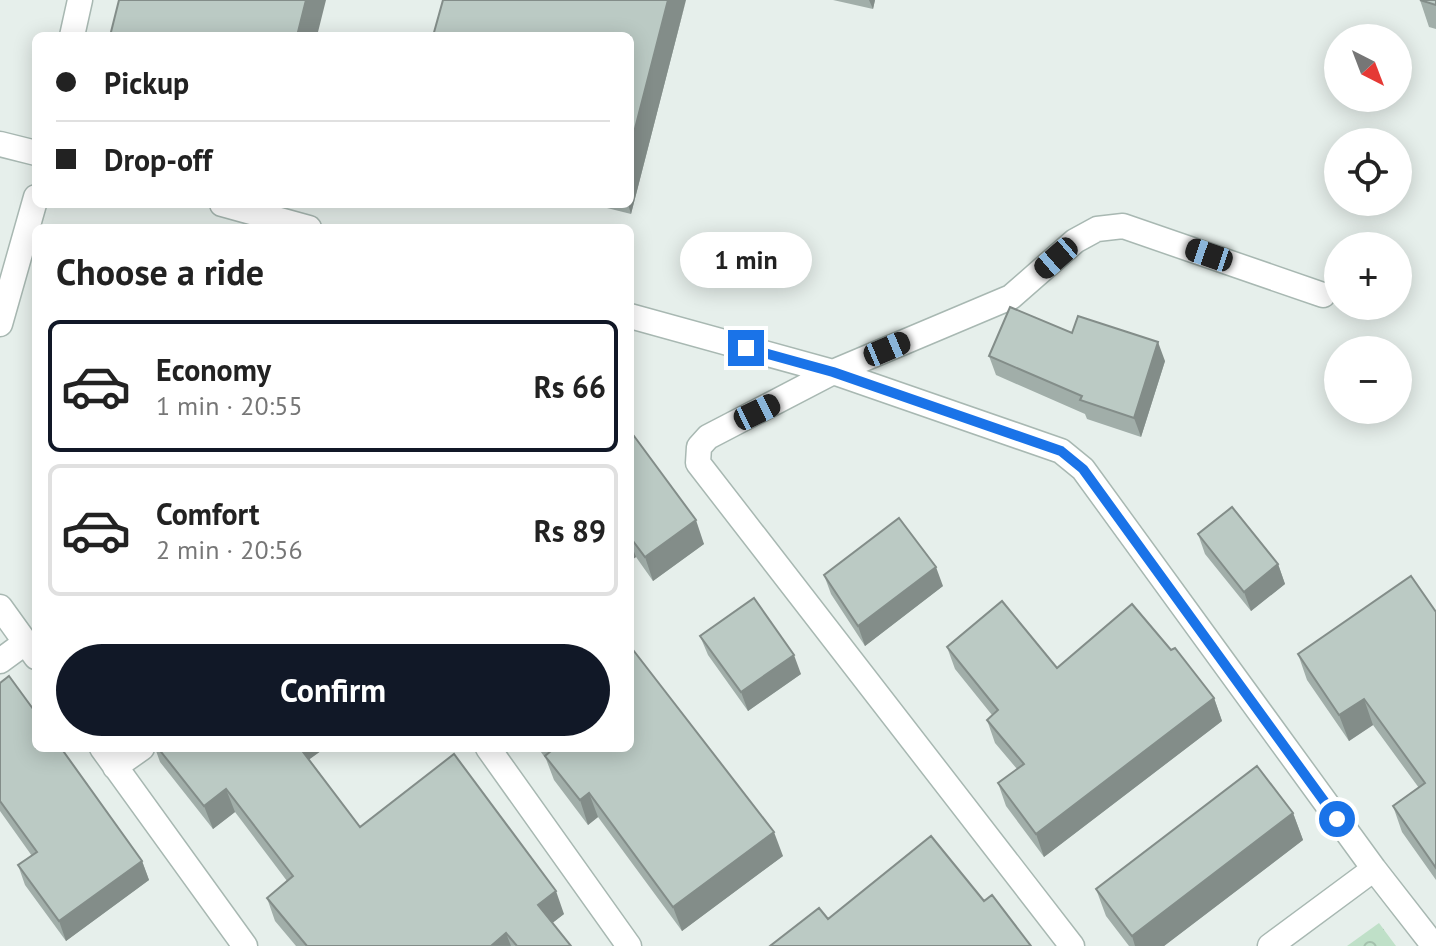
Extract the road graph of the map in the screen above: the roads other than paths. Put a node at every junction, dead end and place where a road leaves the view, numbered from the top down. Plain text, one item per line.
1 (80, 0) edge
2 (73, 32) edge
3 (0, 144) edge
4 (32, 152) edge
5 (33, 208) edge
6 (236, 208) edge
7 (294, 224) edge
8 (1323, 295) dead end
9 (634, 317) edge
10 (0, 324) edge
11 (833, 372) junction
12 (0, 607) edge
13 (31, 650) edge
14 (0, 661) edge
15 (491, 752) edge
16 (108, 757) edge
17 (1374, 869) junction
18 (245, 946) edge
19 (629, 946) edge
20 (1072, 946) edge
21 (1270, 946) edge
22 (1434, 946) edge

1 - 2 street
3 - 4 street
5 - 10 street
6 - 7 street
8 - 11 street
9 - 11 street
11 - 17 street
11 - 20 street
12 - 13 street
13 - 14 street
15 - 19 street
16 - 18 street
17 - 21 street
17 - 22 street

